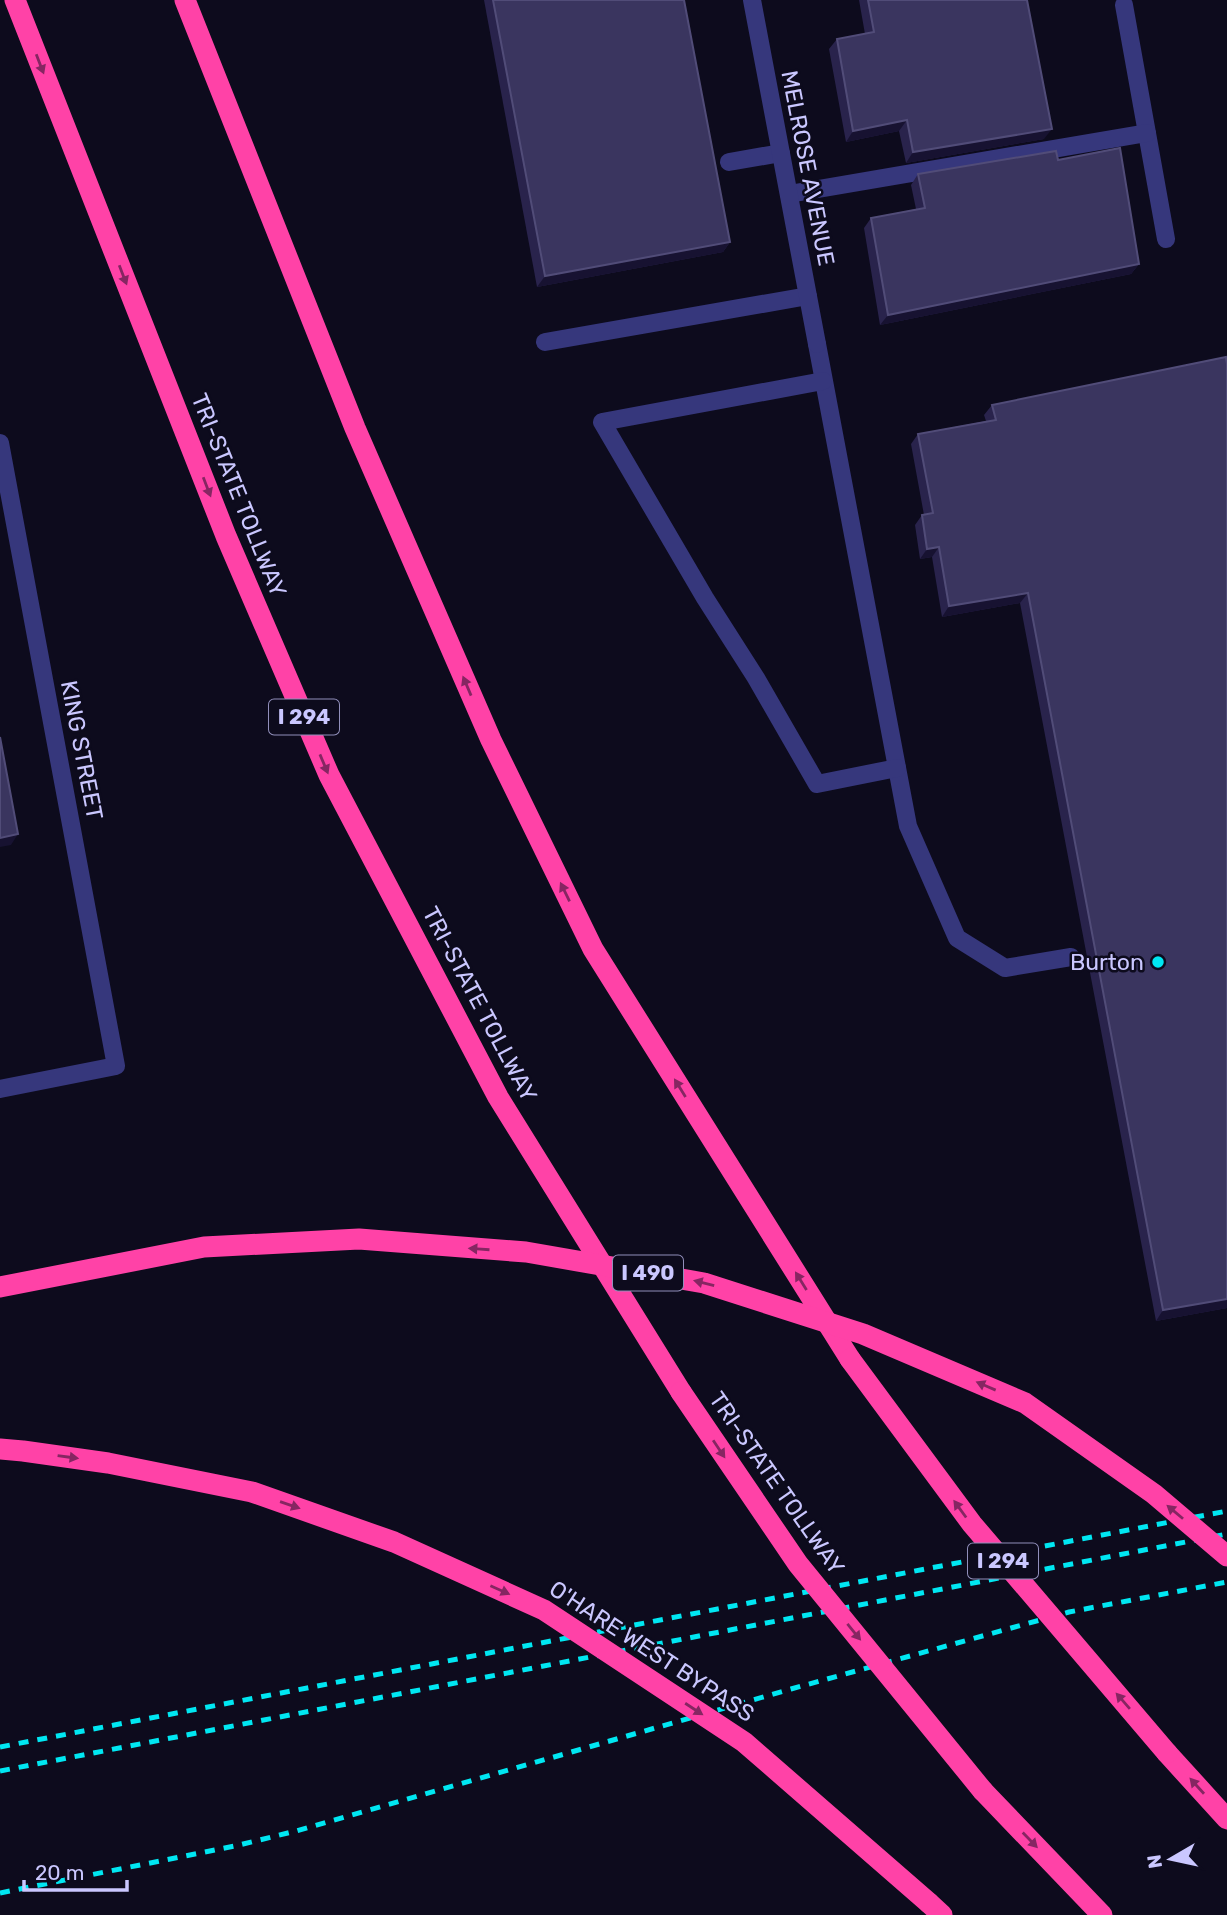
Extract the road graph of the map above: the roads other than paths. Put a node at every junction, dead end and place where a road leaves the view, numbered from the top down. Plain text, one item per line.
1 (15, 0) edge
2 (185, 0) edge
3 (752, 0) edge
4 (1124, 5) dead end
5 (1147, 133) junction
6 (781, 153) junction
7 (729, 162) dead end
8 (789, 194) junction
9 (1166, 239) dead end
10 (808, 296) junction
11 (545, 342) dead end
12 (823, 381) junction
13 (0, 443) edge
14 (897, 768) junction
15 (1071, 957) dead end
16 (0, 1089) edge
17 (0, 1287) edge
18 (0, 1450) edge
19 (1227, 1556) edge
20 (1227, 1819) edge
21 (935, 1909) edge
22 (1102, 1915) edge

1 -> 22 highway, TRI-STATE TOLLWAY / I 294, bridge
20 -> 2 highway, I 294, bridge
3 - 6 street, MELROSE AVENUE
4 - 5 street
5 - 8 street
5 - 9 street
6 - 7 street
6 - 8 street, MELROSE AVENUE
8 - 10 street, MELROSE AVENUE
10 - 11 street
10 - 12 street, MELROSE AVENUE
12 - 14 street, MELROSE AVENUE
12 - 14 street
13 - 16 street, KING STREET
14 - 15 street, MELROSE AVENUE
19 -> 17 highway, I 490, bridge
18 -> 21 highway, O'HARE WEST BYPASS, bridge

